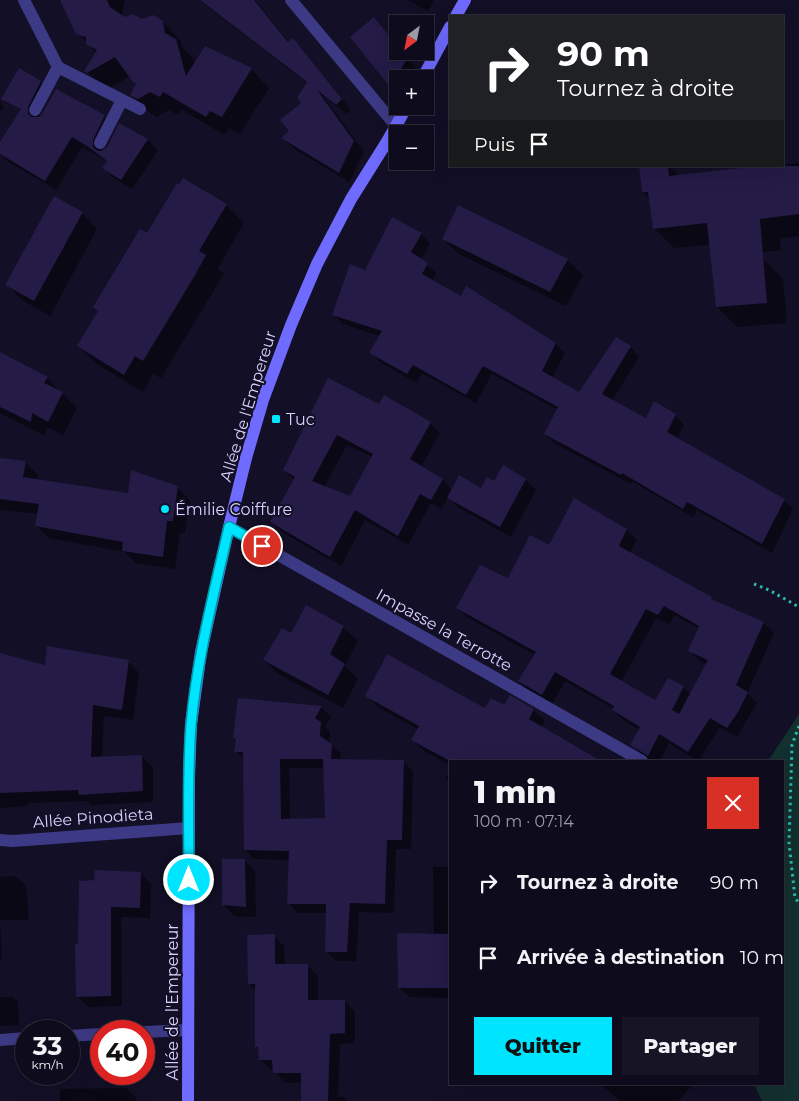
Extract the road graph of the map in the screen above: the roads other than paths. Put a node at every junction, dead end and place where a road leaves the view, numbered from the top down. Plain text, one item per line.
1 (24, 0) edge
2 (291, 0) edge
3 (465, 0) edge
4 (457, 15) edge
5 (449, 29) edge
6 (58, 66) junction
7 (427, 70) edge
8 (122, 100) junction
9 (140, 108) dead end
10 (35, 110) dead end
11 (395, 125) edge
12 (389, 137) edge
13 (100, 143) dead end
14 (229, 527) junction
15 (640, 760) edge
16 (189, 828) junction
17 (0, 840) edge
18 (188, 1030) junction
19 (155, 1032) edge
20 (15, 1039) edge
21 (0, 1040) edge
22 (188, 1101) edge

1 - 6 street
2 - 11 street
3 - 4 street
5 - 7 street
6 - 8 street
6 - 10 street
8 - 9 street
8 - 13 street
12 - 14 street, Allée de l'Empereur
14 - 15 street, Impasse la Terrotte
14 - 16 street, Allée de l'Empereur
16 - 17 street, Allée Pinodieta
16 - 18 street, Allée de l'Empereur
18 - 19 street
18 - 22 street, Allée de l'Empereur
20 - 21 street

